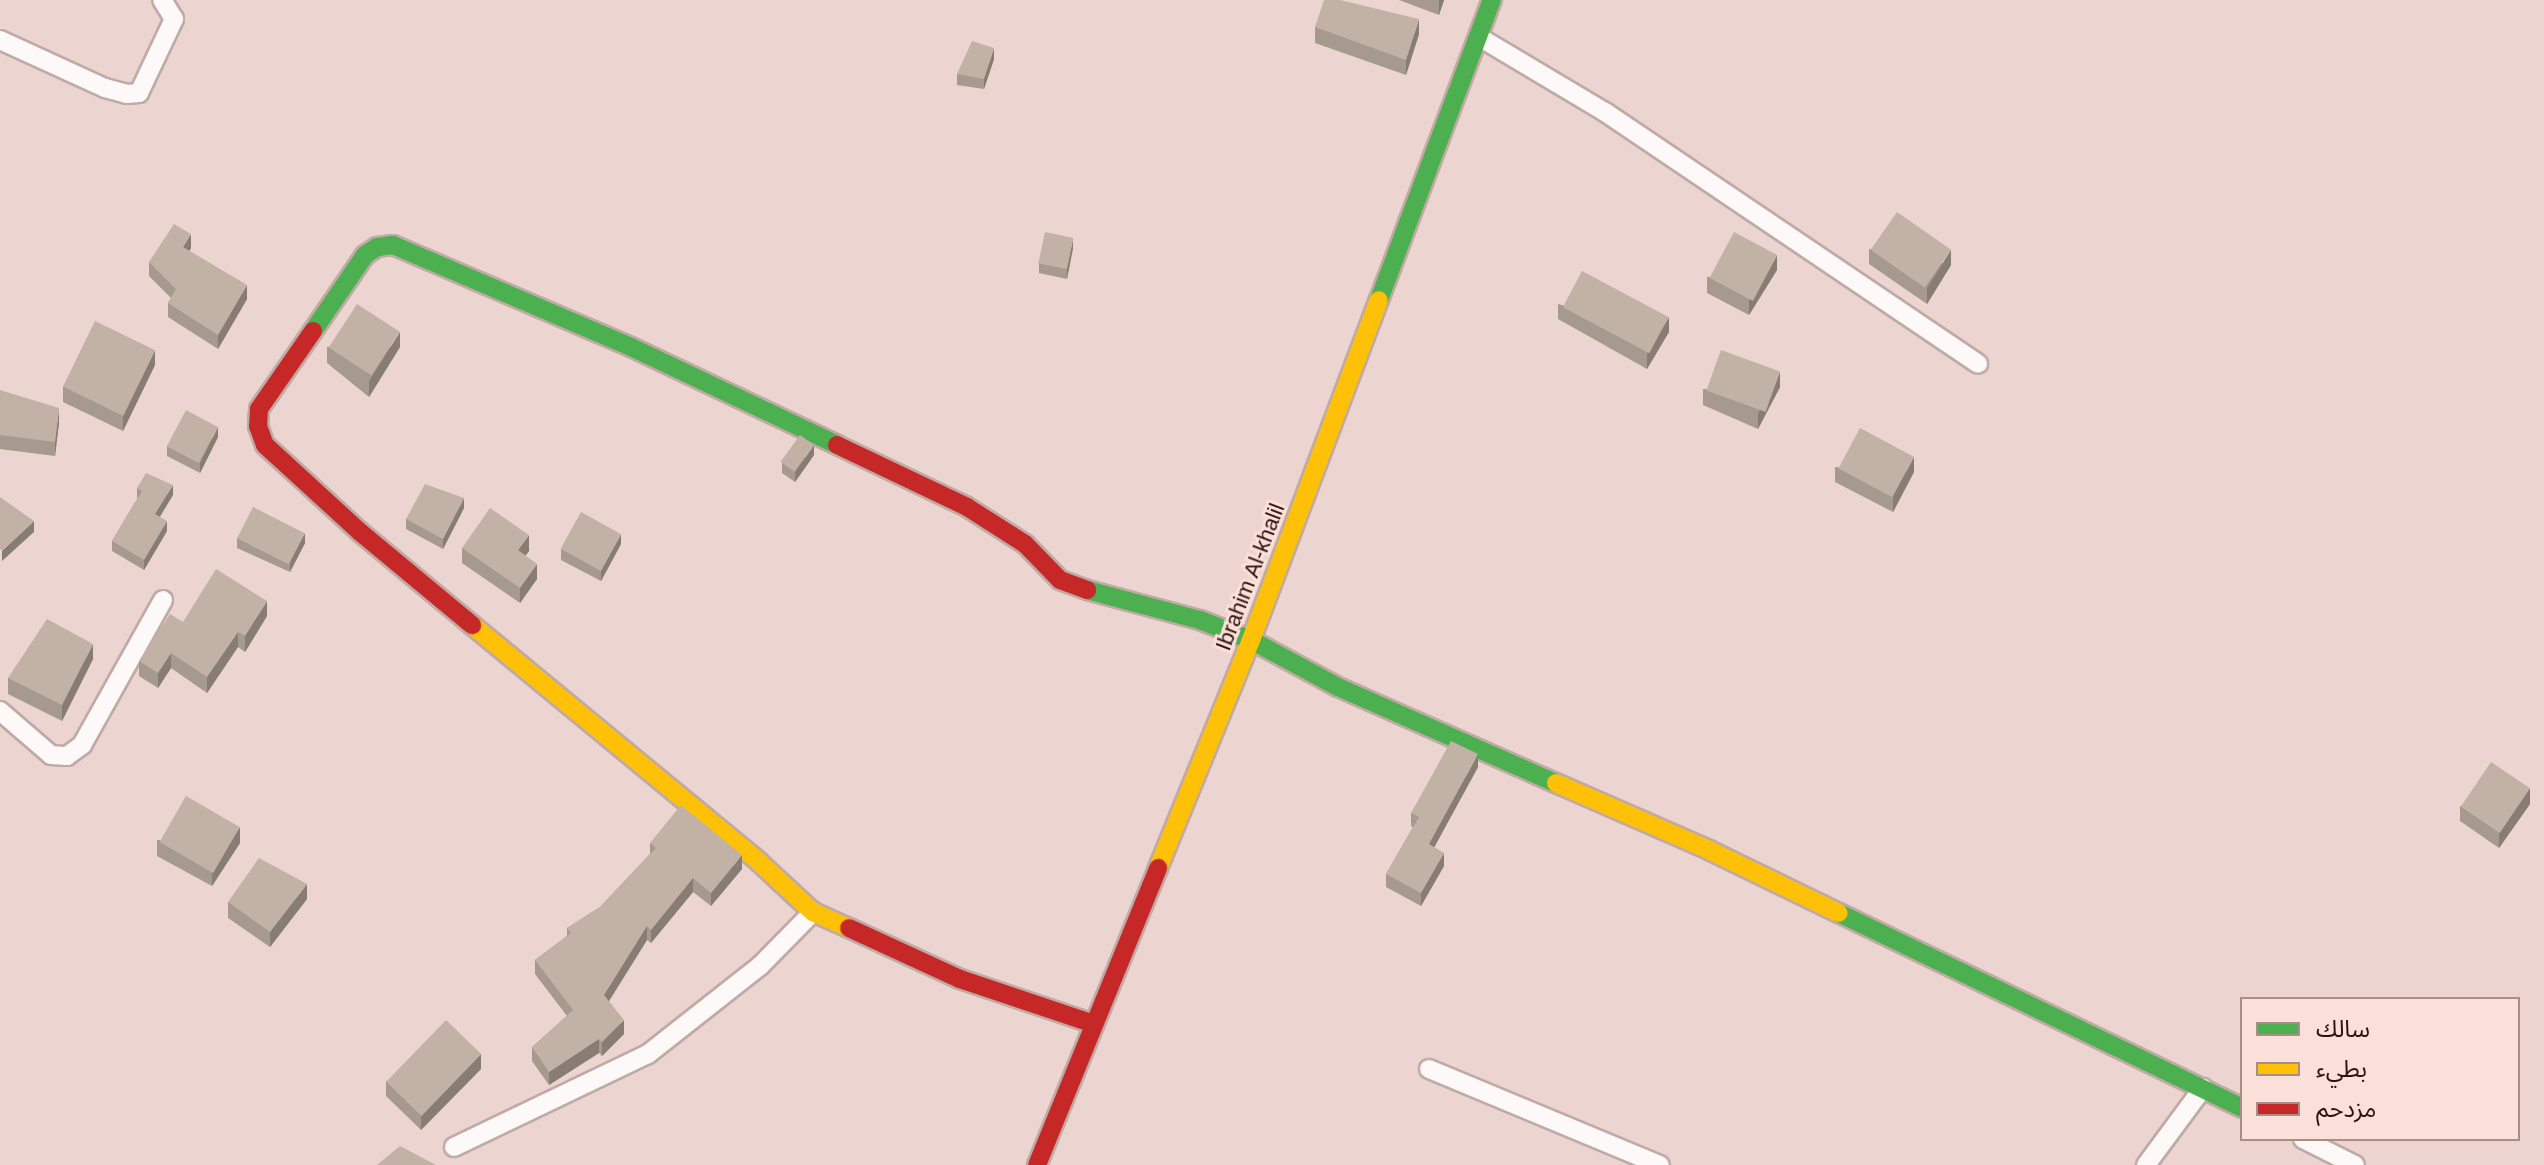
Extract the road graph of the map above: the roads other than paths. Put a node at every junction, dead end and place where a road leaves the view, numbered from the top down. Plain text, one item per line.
1 (162, 0) edge
2 (1492, 0) edge
3 (1479, 37) junction
4 (0, 40) edge
5 (1978, 364) dead end
6 (163, 600) dead end
7 (1251, 640) junction
8 (0, 711) edge
9 (813, 912) junction
10 (1094, 1024) junction
11 (1429, 1069) dead end
12 (2203, 1088) junction
13 (2240, 1107) edge
14 (2307, 1141) edge
15 (454, 1147) dead end
16 (1037, 1165) edge
17 (1660, 1165) edge
18 (2146, 1165) edge
19 (2355, 1165) edge

1 - 4 street
2 - 3 street, Ibrahim Al-khalil
3 - 5 street
3 - 7 street, Ibrahim Al-khalil
6 - 8 street
7 - 9 street
7 - 10 street, Ibrahim Al-khalil
7 - 12 street
9 - 10 street
9 - 15 street
10 - 16 street, Ibrahim Al-khalil
11 - 17 street
12 - 13 street
12 - 18 street
14 - 19 street

